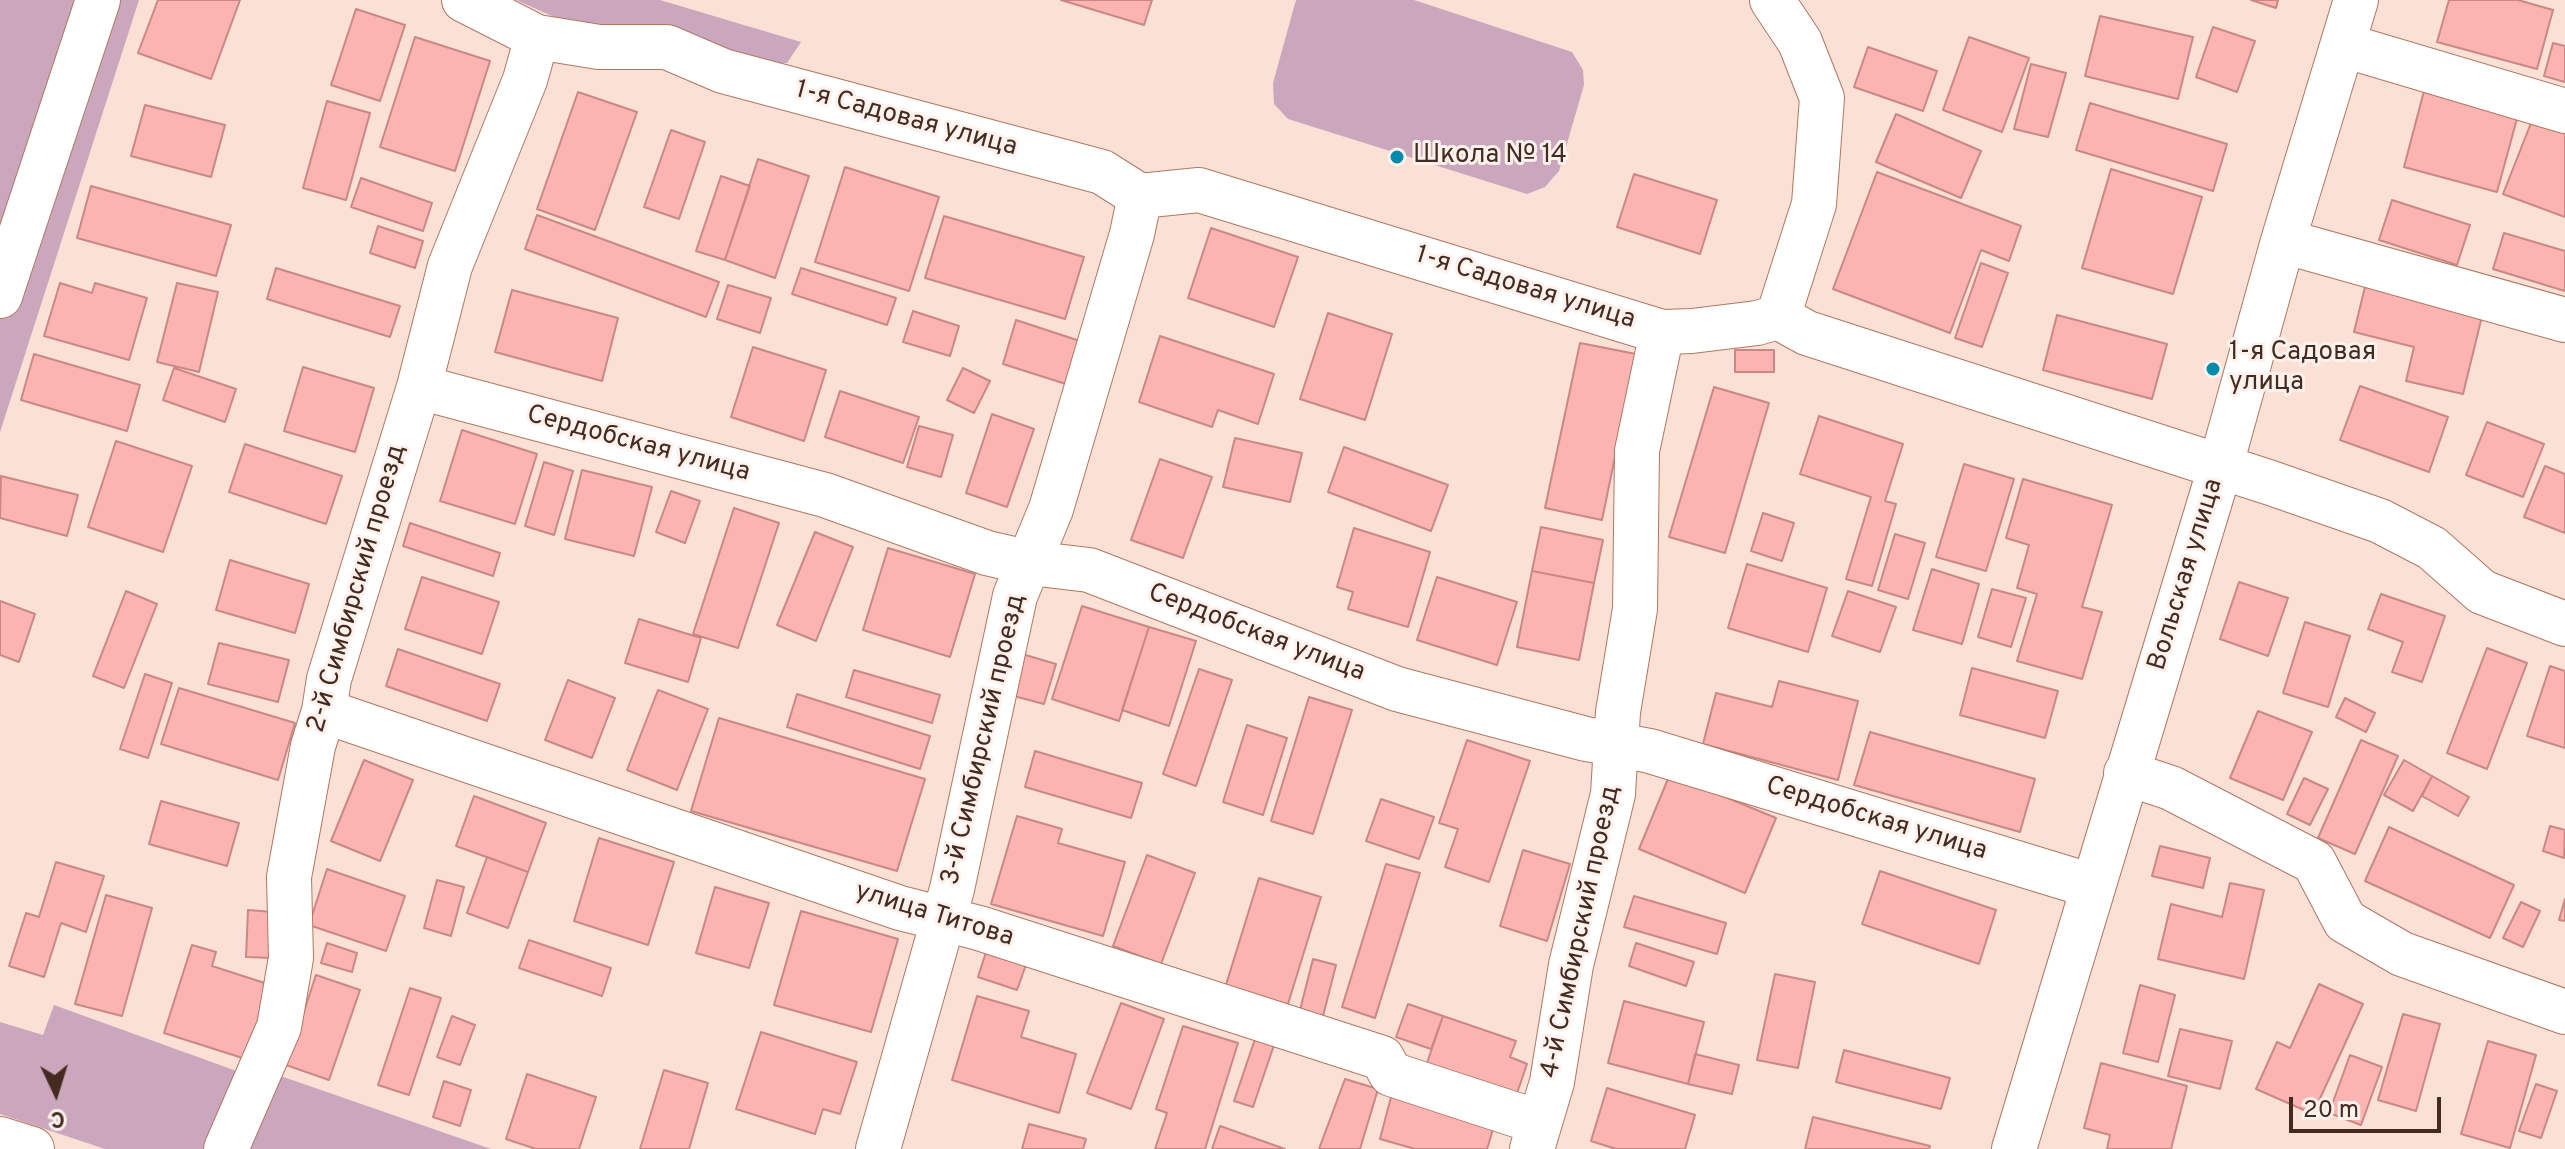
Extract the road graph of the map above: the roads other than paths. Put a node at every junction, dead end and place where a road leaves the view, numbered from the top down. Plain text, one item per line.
1 (98, 0) edge
2 (464, 0) edge
3 (1772, 0) edge
4 (2356, 0) edge
5 (537, 37) junction
6 (2343, 45) junction
7 (2565, 111) edge
8 (1140, 196) junction
9 (2283, 241) junction
10 (0, 296) edge
11 (1778, 317) junction
12 (2565, 320) edge
13 (1662, 332) junction
14 (419, 387) junction
15 (2220, 468) junction
16 (1030, 563) junction
17 (2565, 624) edge
18 (324, 711) junction
19 (1615, 744) junction
20 (2126, 773) junction
21 (2092, 886) junction
22 (943, 917) junction
23 (2565, 1012) edge
24 (1535, 1136) edge
25 (0, 1139) edge
26 (32, 1149) edge
27 (226, 1149) edge
28 (878, 1149) edge
29 (2014, 1149) edge

1 - 10 street
2 - 5 street, 1-я Садовая улица
3 - 11 street
4 - 6 street, Вольская улица
5 - 8 street, 1-я Садовая улица
5 - 14 street, 2-й Симбирский проезд
6 - 7 street
6 - 9 street, Вольская улица
8 - 13 street, 1-я Садовая улица
8 - 16 street, 3-й Симбирский проезд
9 - 12 street
9 - 15 street, Вольская улица
11 - 13 street, 1-я Садовая улица
11 - 15 street
13 - 19 street, 4-й Симбирский проезд
14 - 16 street, Сердобская улица
14 - 18 street, 2-й Симбирский проезд
15 - 17 street
15 - 20 street, Вольская улица
16 - 19 street, Сердобская улица
16 - 22 street, 3-й Симбирский проезд
18 - 22 street, улица Титова
18 - 27 street, 2-й Симбирский проезд
19 - 21 street, Сердобская улица
19 - 24 street, 4-й Симбирский проезд
20 - 21 street, Вольская улица
20 - 23 street
21 - 29 street, Вольская улица
22 - 24 street, улица Титова
22 - 28 street, 3-й Симбирский проезд
25 - 26 street

